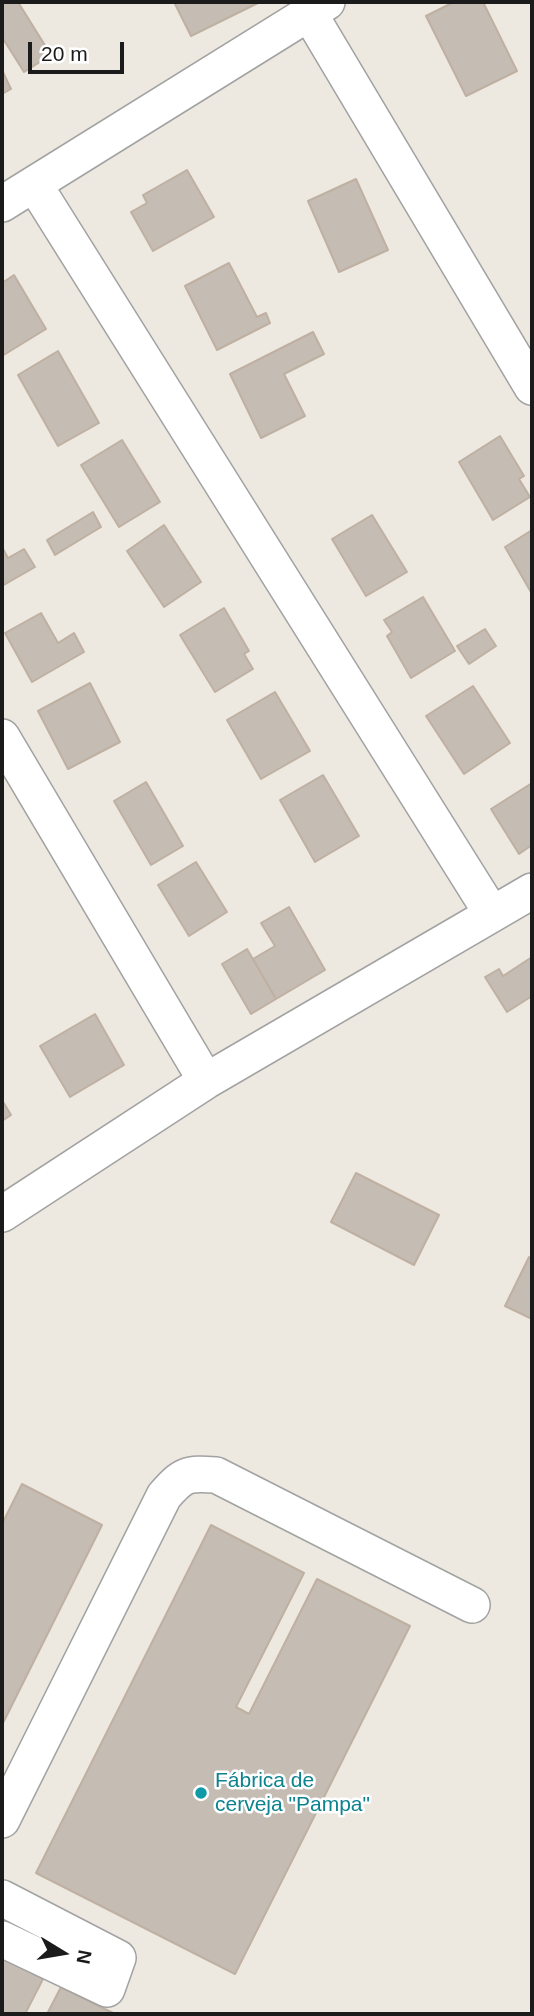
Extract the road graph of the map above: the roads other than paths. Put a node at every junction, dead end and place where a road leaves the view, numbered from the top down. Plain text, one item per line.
1 (318, 7) edge
2 (34, 184) junction
3 (2, 204) edge
4 (532, 387) edge
5 (2, 737) edge
6 (532, 891) edge
7 (492, 914) junction
8 (206, 1081) junction
9 (2, 1214) edge
10 (472, 1605) dead end
11 (2, 1820) edge
12 (2, 1898) edge
13 (2, 1940) edge

1 - 2 street
1 - 4 street
2 - 3 street
2 - 7 street
5 - 8 street
6 - 7 street
7 - 8 street
8 - 9 street
10 - 11 street
12 - 13 street

